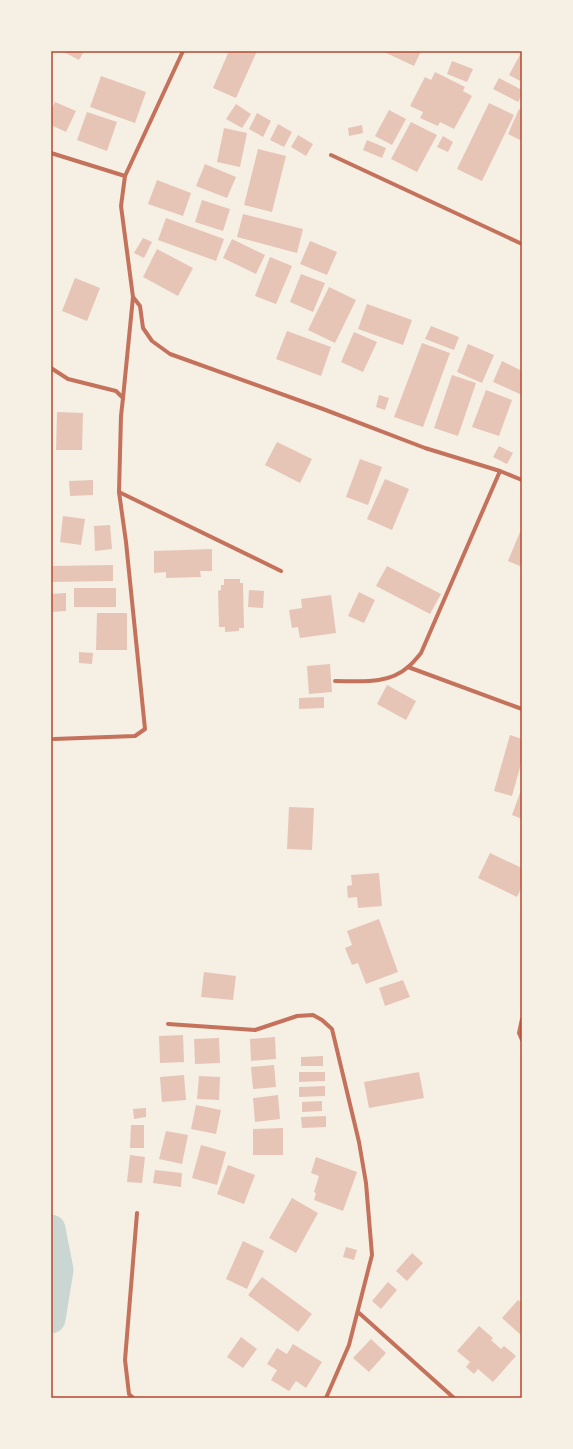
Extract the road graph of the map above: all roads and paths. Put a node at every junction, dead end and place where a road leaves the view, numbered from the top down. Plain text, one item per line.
1 (183, 51) edge
2 (51, 153) edge
3 (331, 155) dead end
4 (125, 176) junction
5 (522, 244) edge
6 (133, 297) junction
7 (51, 368) edge
8 (123, 398) junction
9 (500, 471) junction
10 (522, 480) edge
11 (119, 492) junction
12 (281, 571) dead end
13 (408, 667) junction
14 (335, 681) dead end
15 (522, 709) edge
16 (54, 738) dead end
17 (522, 1019) edge
18 (168, 1024) dead end
19 (522, 1040) edge
20 (137, 1213) dead end
21 (358, 1312) junction
22 (133, 1398) edge
23 (326, 1398) edge
24 (454, 1398) edge

1 - 4 street
2 - 4 street
3 - 5 street
4 - 6 street
6 - 8 street
6 - 9 street
7 - 8 street
8 - 11 street
9 - 10 street
9 - 13 street
11 - 12 street
11 - 16 street
13 - 14 street
13 - 15 street
17 - 19 street
18 - 21 street
20 - 22 street
21 - 23 street
21 - 24 street

